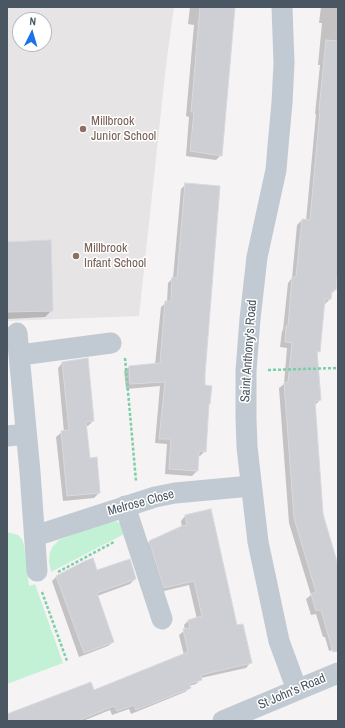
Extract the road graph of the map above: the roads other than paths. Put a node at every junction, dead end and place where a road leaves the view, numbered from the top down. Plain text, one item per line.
1 (282, 7) edge
2 (17, 334) dead end
3 (118, 350) road end
4 (20, 354) junction
5 (16, 435) edge
6 (251, 486) junction
7 (131, 504) junction
8 (35, 536) junction
9 (44, 573) road end
10 (162, 619) dead end
11 (338, 673) edge
12 (297, 690) junction
13 (223, 721) edge

1 - 6 street, Saint Anthony's Road
2 - 4 street
3 - 4 street
4 - 5 street
5 - 8 street
6 - 7 street, Melrose Close
6 - 12 street, Saint Anthony's Road
7 - 8 street, Melrose Close
7 - 10 street
8 - 9 street
11 - 12 street, St John's Road
12 - 13 street, St John's Road

